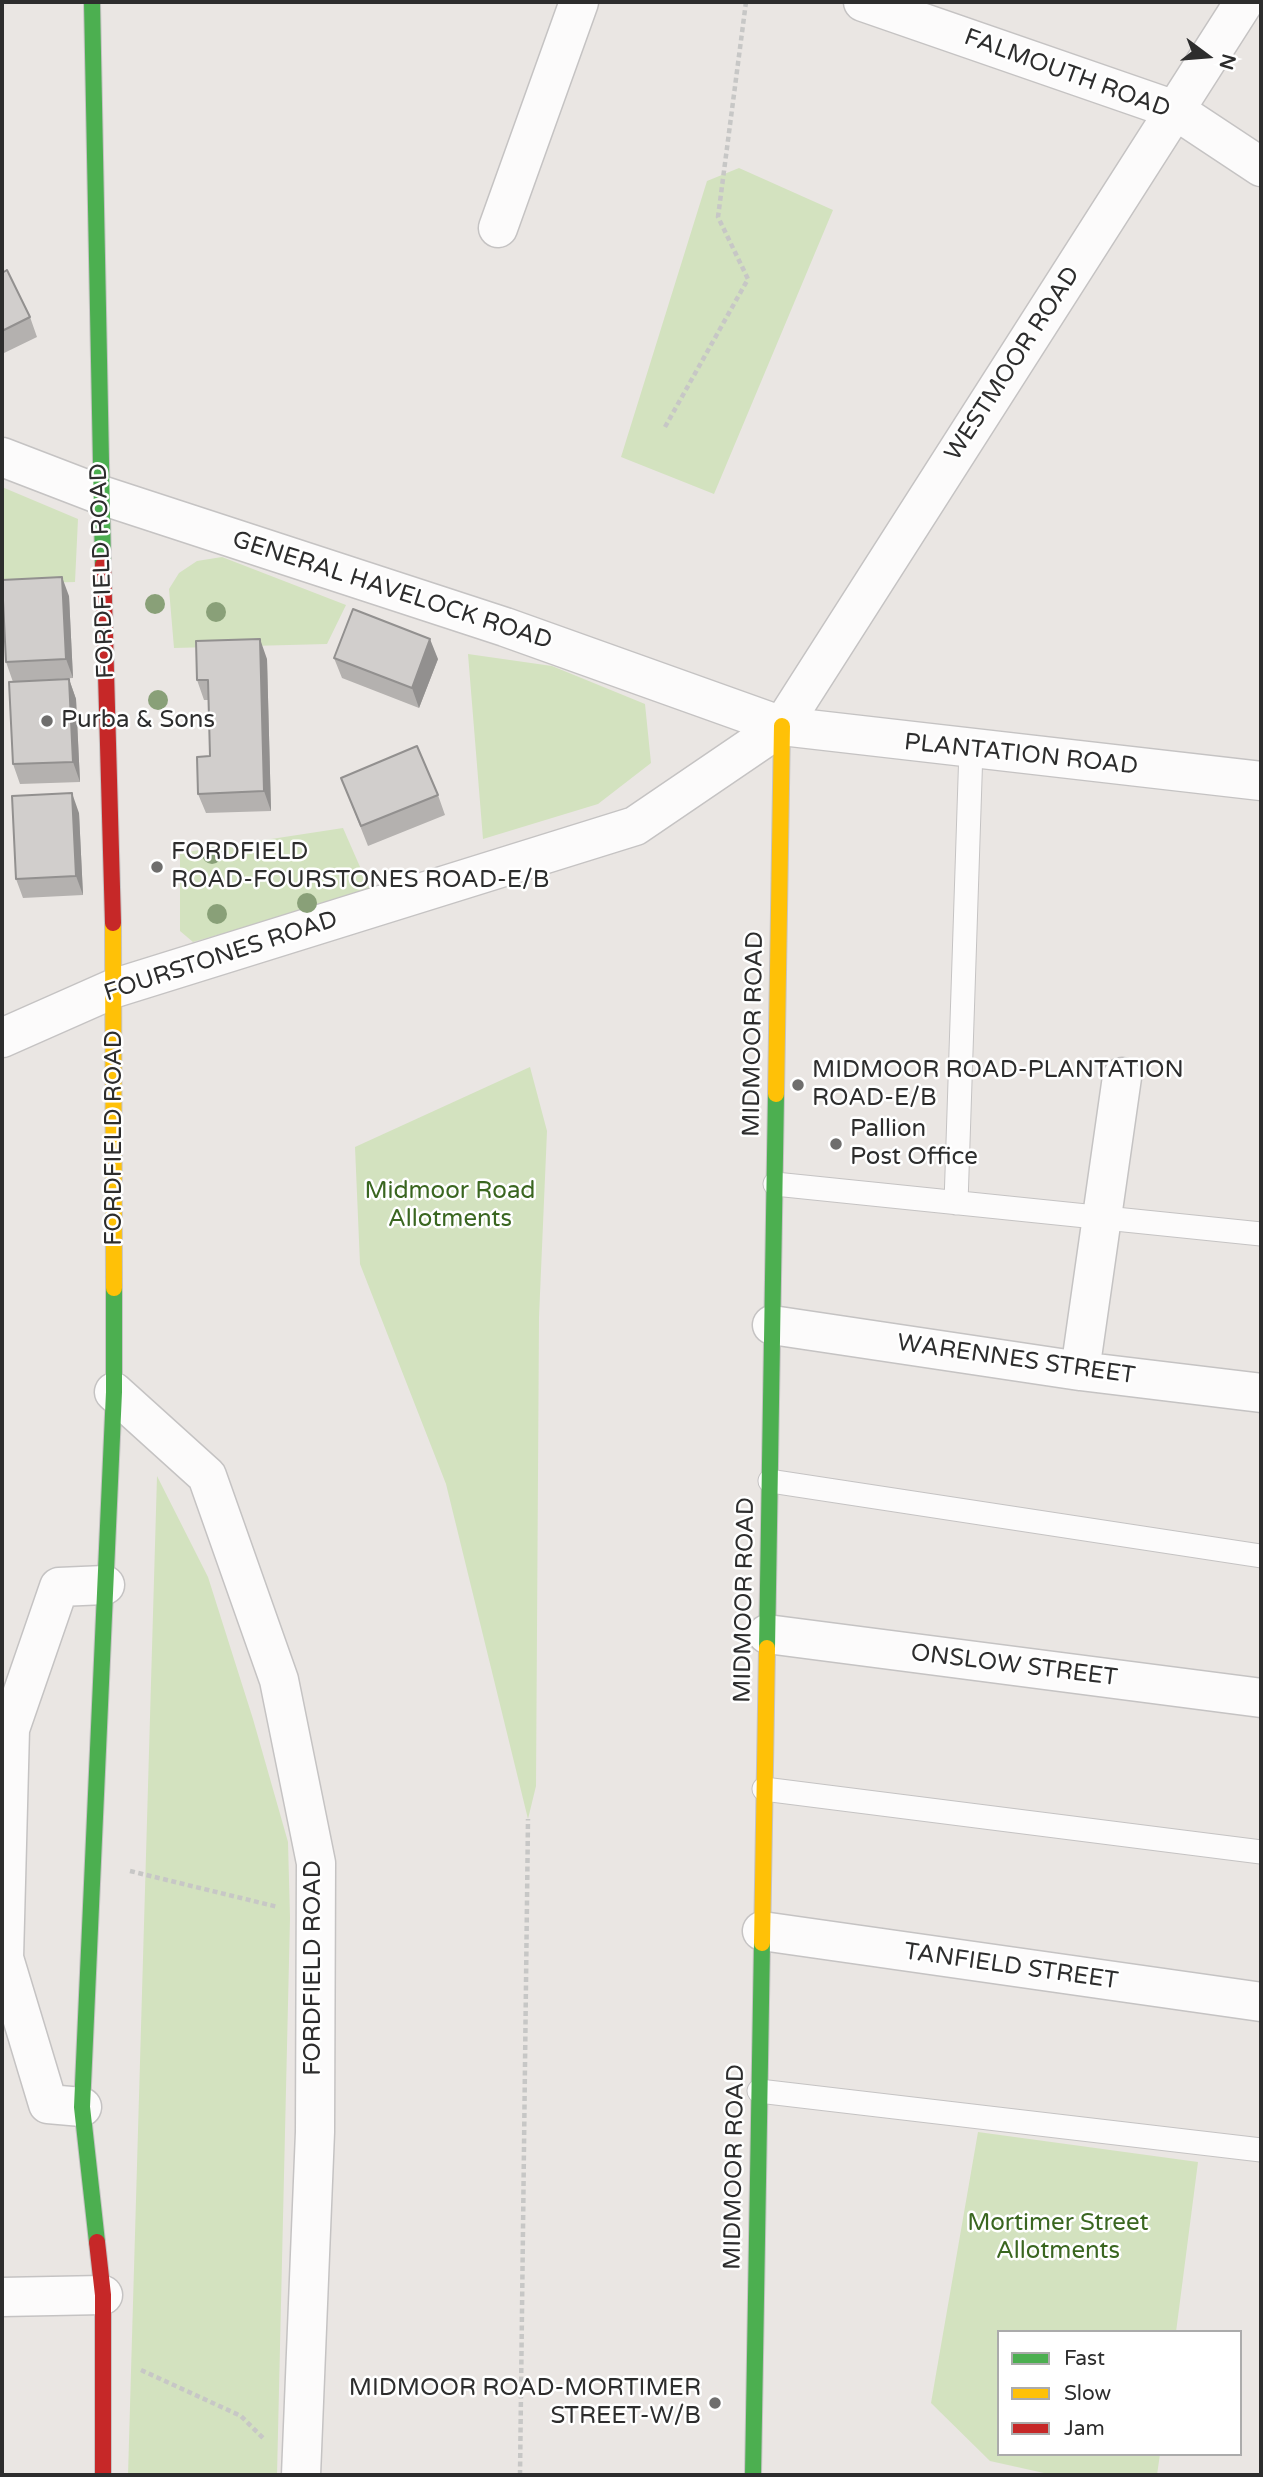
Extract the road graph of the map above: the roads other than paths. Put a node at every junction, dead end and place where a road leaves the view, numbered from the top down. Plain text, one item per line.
1 (92, 2) edge
2 (579, 2) edge
3 (863, 2) edge
4 (1244, 2) edge
5 (1175, 110) junction
6 (1261, 167) edge
7 (498, 228) dead end
8 (2, 457) edge
9 (101, 495) junction
10 (782, 726) junction
11 (971, 749) junction
12 (1261, 781) edge
13 (115, 988) junction
14 (2, 1038) edge
15 (1122, 1077) dead end
16 (775, 1184) junction
17 (956, 1203) junction
18 (1102, 1218) junction
19 (1261, 1234) edge
20 (772, 1325) junction
21 (1080, 1371) junction
22 (114, 1392) junction
23 (1261, 1393) edge
24 (770, 1481) junction
25 (1261, 1556) edge
26 (105, 1585) junction
27 (767, 1634) junction
28 (1261, 1699) edge
29 (764, 1788) junction
30 (1261, 1852) edge
31 (762, 1931) junction
32 (1261, 2003) edge
33 (760, 2091) junction
34 (82, 2107) junction
35 (1261, 2150) edge
36 (103, 2295) junction
37 (2, 2297) edge
38 (103, 2475) edge
39 (301, 2475) edge
40 (753, 2475) edge

1 - 9 street, FORDFIELD ROAD
2 - 7 street
3 - 5 street, FALMOUTH ROAD
4 - 5 street, WESTMOOR ROAD
5 - 6 street, FALMOUTH ROAD
5 - 10 street, WESTMOOR ROAD
8 - 9 street, GENERAL HAVELOCK ROAD
9 - 10 street, GENERAL HAVELOCK ROAD
9 - 13 street, FORDFIELD ROAD
10 - 11 street, PLANTATION ROAD
10 - 13 street, FOURSTONES ROAD
10 - 16 street, MIDMOOR ROAD
11 - 12 street, PLANTATION ROAD
11 - 17 lane
13 - 14 street, FOURSTONES ROAD
13 - 22 street, FORDFIELD ROAD
15 - 18 street
16 - 17 lane
16 - 20 street, MIDMOOR ROAD
17 - 18 lane
18 - 19 lane
18 - 21 street
20 - 21 street, WARENNES STREET
20 - 24 street, MIDMOOR ROAD
21 - 23 street, WARENNES STREET
22 - 26 street, FORDFIELD ROAD
22 - 39 street, FORDFIELD ROAD
24 - 25 lane
24 - 27 street, MIDMOOR ROAD
26 - 34 street, FORDFIELD ROAD
26 - 34 street
27 - 28 street, ONSLOW STREET
27 - 29 street, MIDMOOR ROAD
29 - 30 lane
29 - 31 street, MIDMOOR ROAD
31 - 32 street, TANFIELD STREET
31 - 33 street, MIDMOOR ROAD
33 - 35 lane
33 - 40 street, MIDMOOR ROAD
34 - 36 street, FORDFIELD ROAD
36 - 37 street
36 - 38 street, FORDFIELD ROAD

